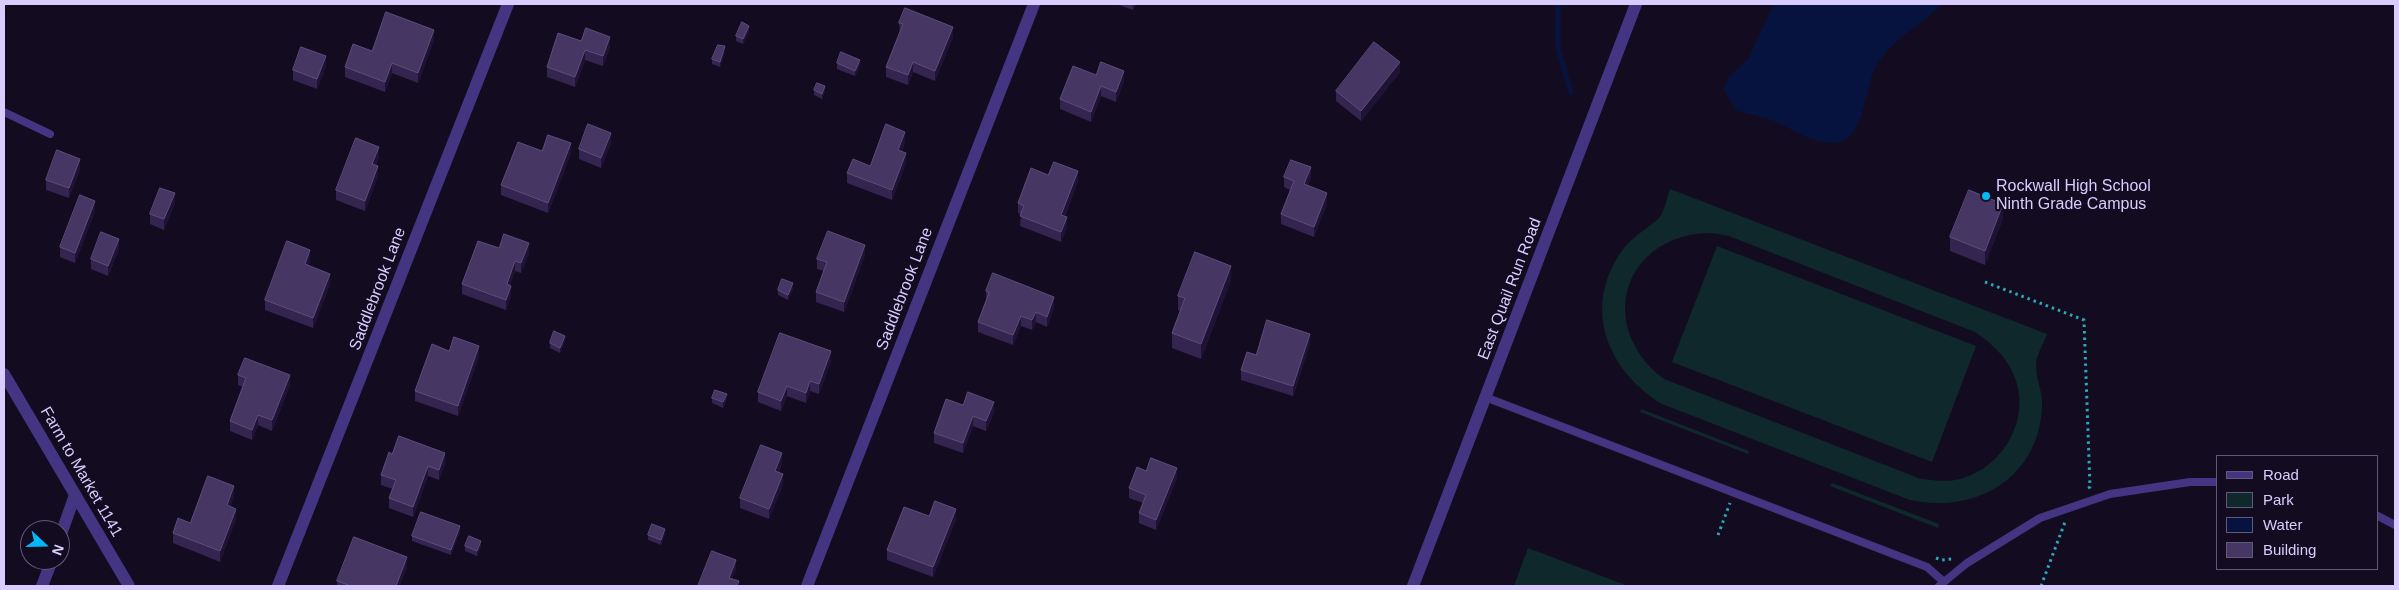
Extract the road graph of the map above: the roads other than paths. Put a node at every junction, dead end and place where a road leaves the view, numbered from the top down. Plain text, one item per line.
1 (508, 4) edge
2 (1034, 4) edge
3 (1636, 4) edge
4 (4, 112) edge
5 (50, 134) dead end
6 (4, 374) edge
7 (1485, 398) junction
8 (2216, 482) edge
9 (75, 495) junction
10 (2379, 517) edge
11 (66, 520) edge
12 (2395, 525) edge
13 (48, 570) edge
14 (1942, 584) edge
15 (42, 586) edge
16 (129, 586) edge
17 (278, 586) edge
18 (807, 586) edge
19 (1413, 586) edge

1 - 17 street, Saddlebrook Lane
2 - 18 street, Saddlebrook Lane
3 - 7 street, East Quail Run Road
4 - 5 lane
6 - 9 street, Farm to Market 1141
7 - 14 lane
7 - 19 street, East Quail Run Road
8 - 14 lane
9 - 11 street
9 - 16 street, Farm to Market 1141
10 - 12 lane
13 - 15 street

